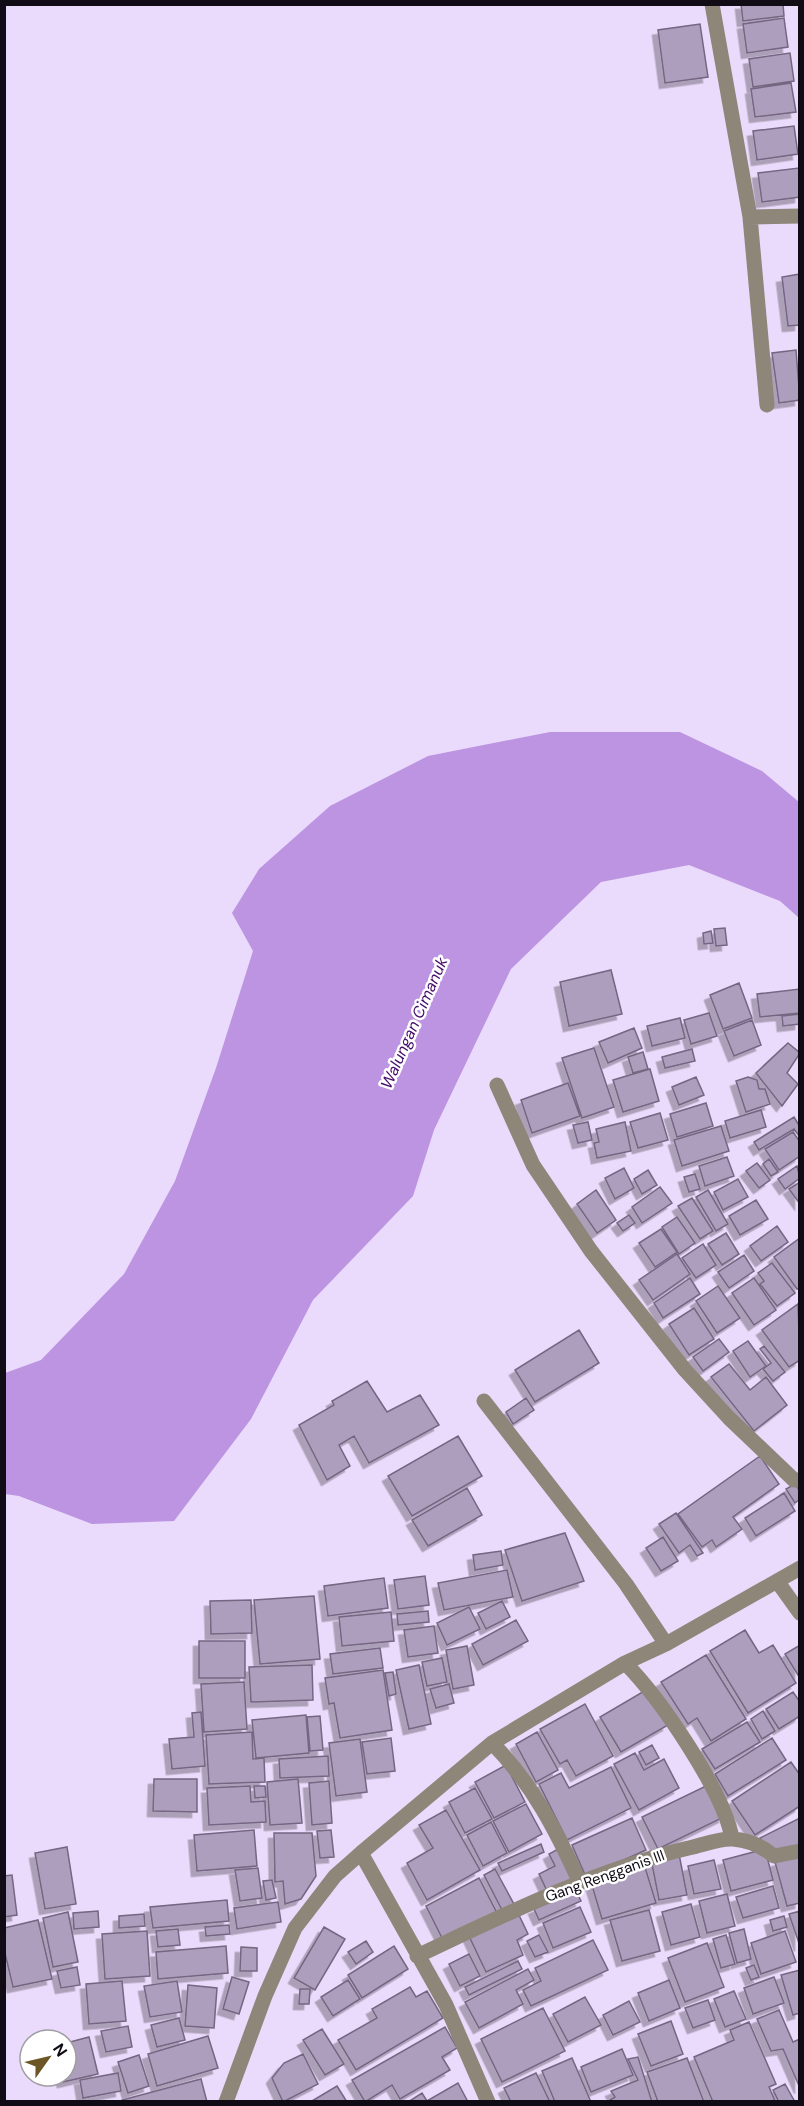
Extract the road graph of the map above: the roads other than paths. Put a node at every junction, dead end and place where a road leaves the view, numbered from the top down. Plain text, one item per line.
1 (712, 4) edge
2 (800, 216) edge
3 (750, 217) junction
4 (767, 405) dead end
5 (497, 1085) dead end
6 (484, 1401) dead end
7 (800, 1480) edge
8 (800, 1568) edge
9 (777, 1581) junction
10 (800, 1613) edge
11 (666, 1644) junction
12 (625, 1663) junction
13 (492, 1743) junction
14 (732, 1838) junction
15 (800, 1851) edge
16 (361, 1852) junction
17 (580, 1883) junction
18 (417, 1956) junction
19 (226, 2102) edge
20 (488, 2102) edge

1 - 3 street
2 - 3 street
3 - 4 street
5 - 7 street
6 - 11 street
8 - 9 street
9 - 10 street
9 - 11 street
11 - 12 street
12 - 13 street
12 - 14 street
13 - 16 street
13 - 17 street
14 - 15 street, Gang Rengganis III
14 - 17 street, Gang Rengganis III
16 - 18 street
16 - 19 street
17 - 18 street, Gang Rengganis III
18 - 20 street

